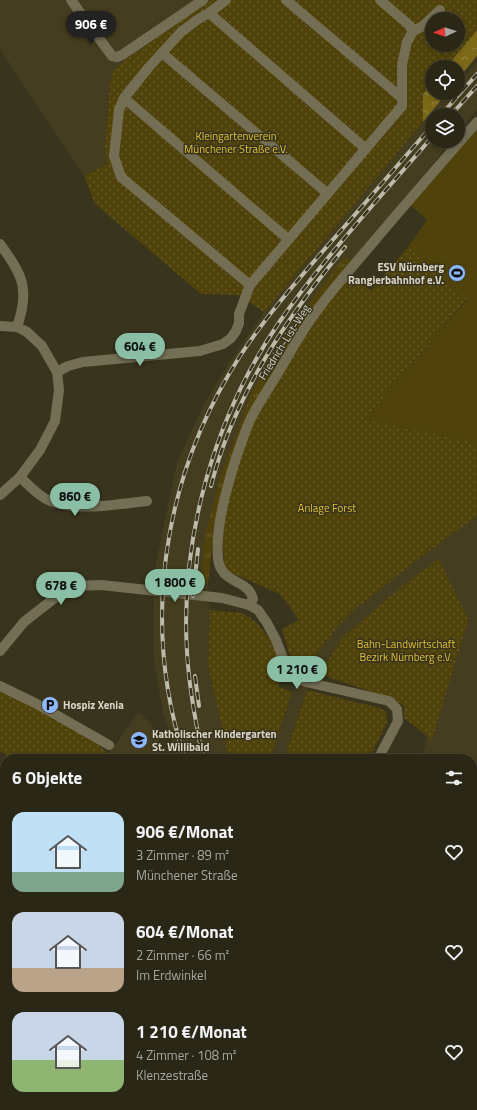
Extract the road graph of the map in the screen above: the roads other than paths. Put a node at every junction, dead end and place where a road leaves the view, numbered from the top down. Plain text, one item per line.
1 (72, 0) edge
2 (204, 0) edge
3 (226, 0) edge
4 (286, 0) edge
5 (380, 0) edge
6 (440, 10) dead end
7 (209, 13) junction
8 (413, 31) junction
9 (162, 53) junction
10 (124, 98) junction
11 (402, 98) junction
12 (477, 122) edge
13 (366, 148) junction
14 (327, 193) junction
15 (288, 239) junction
16 (0, 244) edge
17 (250, 285) junction
18 (0, 326) edge
19 (17, 327) junction
20 (57, 372) junction
21 (20, 477) junction
22 (0, 495) edge
23 (147, 501) dead end
24 (249, 605) junction
25 (1, 648) edge
26 (0, 686) edge
27 (109, 745) dead end
28 (381, 754) edge

1 - 2 street
3 - 7 street
4 - 11 street
5 - 8 street
6 - 8 street
7 - 9 street
7 - 13 street
8 - 11 street
9 - 10 street
9 - 14 street
10 - 15 street
10 - 17 street
11 - 13 street
12 - 24 street, Friedrich-List-Weg
13 - 14 street
14 - 15 street
15 - 17 street
16 - 19 street
17 - 20 street
18 - 19 street
19 - 20 street
20 - 21 street
21 - 22 street
21 - 23 street
24 - 25 street
24 - 28 street
26 - 27 street

